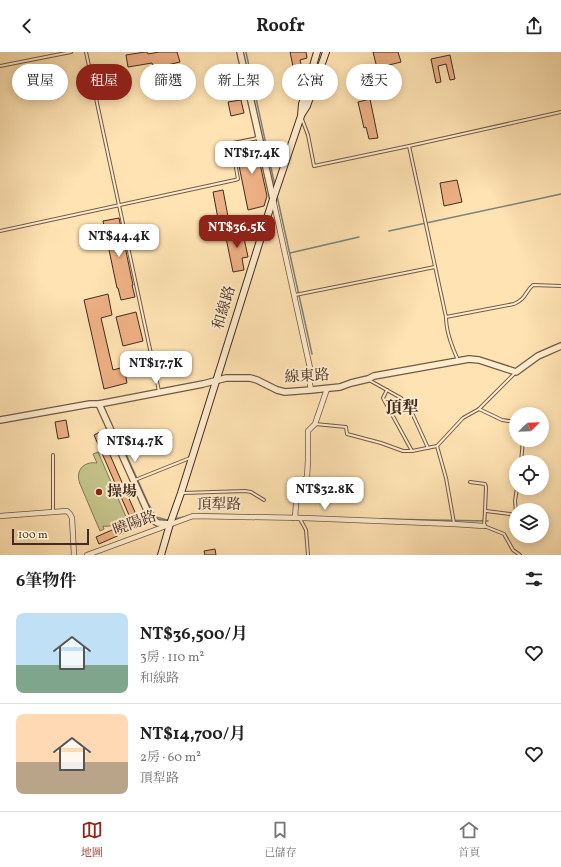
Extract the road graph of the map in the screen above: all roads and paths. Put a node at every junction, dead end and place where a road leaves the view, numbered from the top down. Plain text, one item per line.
1 (71, 52) edge
2 (86, 52) edge
3 (240, 52) edge
4 (317, 52) edge
5 (326, 52) edge
6 (0, 66) edge
7 (561, 112) edge
8 (301, 116) junction
9 (260, 138) junction
10 (410, 146) junction
11 (273, 199) junction
12 (120, 205) junction
13 (0, 231) edge
14 (435, 267) junction
15 (561, 286) edge
16 (294, 295) junction
17 (446, 317) junction
18 (561, 346) edge
19 (458, 360) junction
20 (516, 372) junction
21 (368, 379) junction
22 (216, 380) junction
23 (327, 389) junction
24 (311, 390) junction
25 (387, 390) junction
26 (159, 393) junction
27 (99, 404) junction
28 (479, 409) junction
29 (0, 420) edge
30 (509, 421) edge
31 (315, 424) junction
32 (437, 446) junction
33 (428, 448) junction
34 (412, 451) junction
35 (53, 455) dead end
36 (192, 458) junction
37 (133, 481) junction
38 (470, 482) dead end
39 (182, 493) junction
40 (264, 500) dead end
41 (485, 511) junction
42 (53, 513) junction
43 (509, 514) edge
44 (0, 516) edge
45 (297, 518) junction
46 (170, 524) junction
47 (454, 524) junction
48 (484, 526) junction
49 (74, 555) edge
50 (87, 555) edge
51 (161, 555) edge
52 (308, 555) edge
53 (520, 555) edge

1 - 6 lane
2 - 12 lane
3 - 9 street
4 - 8 main road, 和線路
5 - 8 main road, 和線路
7 - 10 lane
8 - 10 lane
8 - 11 main road, 和線路
9 - 11 street
9 - 12 lane
10 - 14 lane
11 - 16 street
11 - 22 main road, 和線路
12 - 13 lane
12 - 26 lane
14 - 16 lane
14 - 17 lane
15 - 17 lane
16 - 24 street
17 - 19 lane
18 - 20 street
19 - 20 street, 線東路
19 - 21 street, 線東路
20 - 28 lane
21 - 23 street, 線東路
21 - 25 lane
22 - 24 street, 線東路
22 - 26 street, 線東路
22 - 36 main road, 和線路
23 - 24 street, 線東路
23 - 31 street
25 - 33 lane
25 - 34 lane
26 - 27 street, 線東路
27 - 29 street, 線東路
27 - 37 street
28 - 30 lane
28 - 32 lane
31 - 34 lane
31 - 45 street
32 - 33 lane
32 - 47 lane
33 - 34 lane
35 - 42 lane
36 - 37 lane
36 - 39 main road, 和線路
37 - 46 street
38 - 41 lane
39 - 40 lane
39 - 46 main road, 和線路
41 - 43 lane
41 - 48 lane
42 - 44 street
42 - 49 street
45 - 46 street, 頂犁路
45 - 47 street, 頂犁路
45 - 52 lane
46 - 50 street, 曉陽路
46 - 51 main road, 和線路
47 - 48 street, 頂犁路
48 - 53 lane

